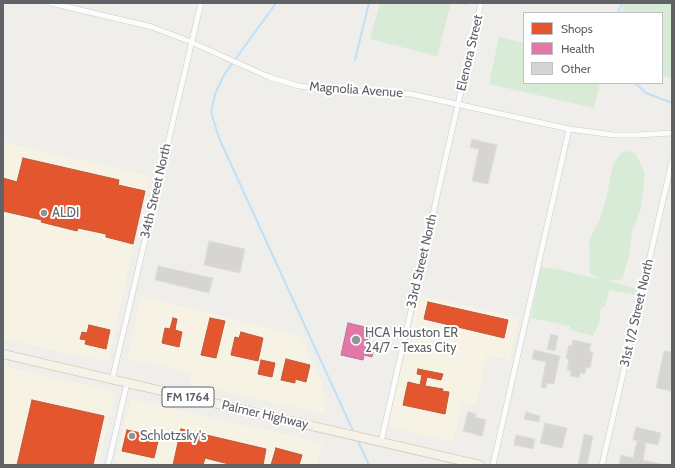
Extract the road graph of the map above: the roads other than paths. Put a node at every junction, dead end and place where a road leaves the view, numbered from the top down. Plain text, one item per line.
1 (51, 3) edge
2 (201, 3) edge
3 (481, 3) edge
4 (191, 42) junction
5 (458, 104) junction
6 (569, 129) junction
7 (672, 133) edge
8 (672, 140) edge
9 (672, 161) edge
10 (3, 354) edge
11 (112, 380) junction
12 (126, 383) junction
13 (381, 442) junction
14 (108, 465) edge
15 (480, 465) edge
16 (493, 465) edge
17 (602, 465) edge

1 - 4 street, Magnolia Avenue
2 - 4 street, 34th Street North
3 - 5 street, Elenora Street
4 - 5 street, Magnolia Avenue
4 - 11 street, 34th Street North
5 - 6 street, Magnolia Avenue
5 - 13 street, 33rd Street North
6 - 7 street, Magnolia Avenue
6 - 16 street
7 - 8 street
9 - 17 street, 31st 1/2 Street North
10 - 11 main road, Palmer Highway / FM 1764
11 - 12 main road, Palmer Highway / FM 1764
12 - 13 main road, Palmer Highway / FM 1764
12 - 14 street
13 - 15 main road, Palmer Highway / FM 1764

